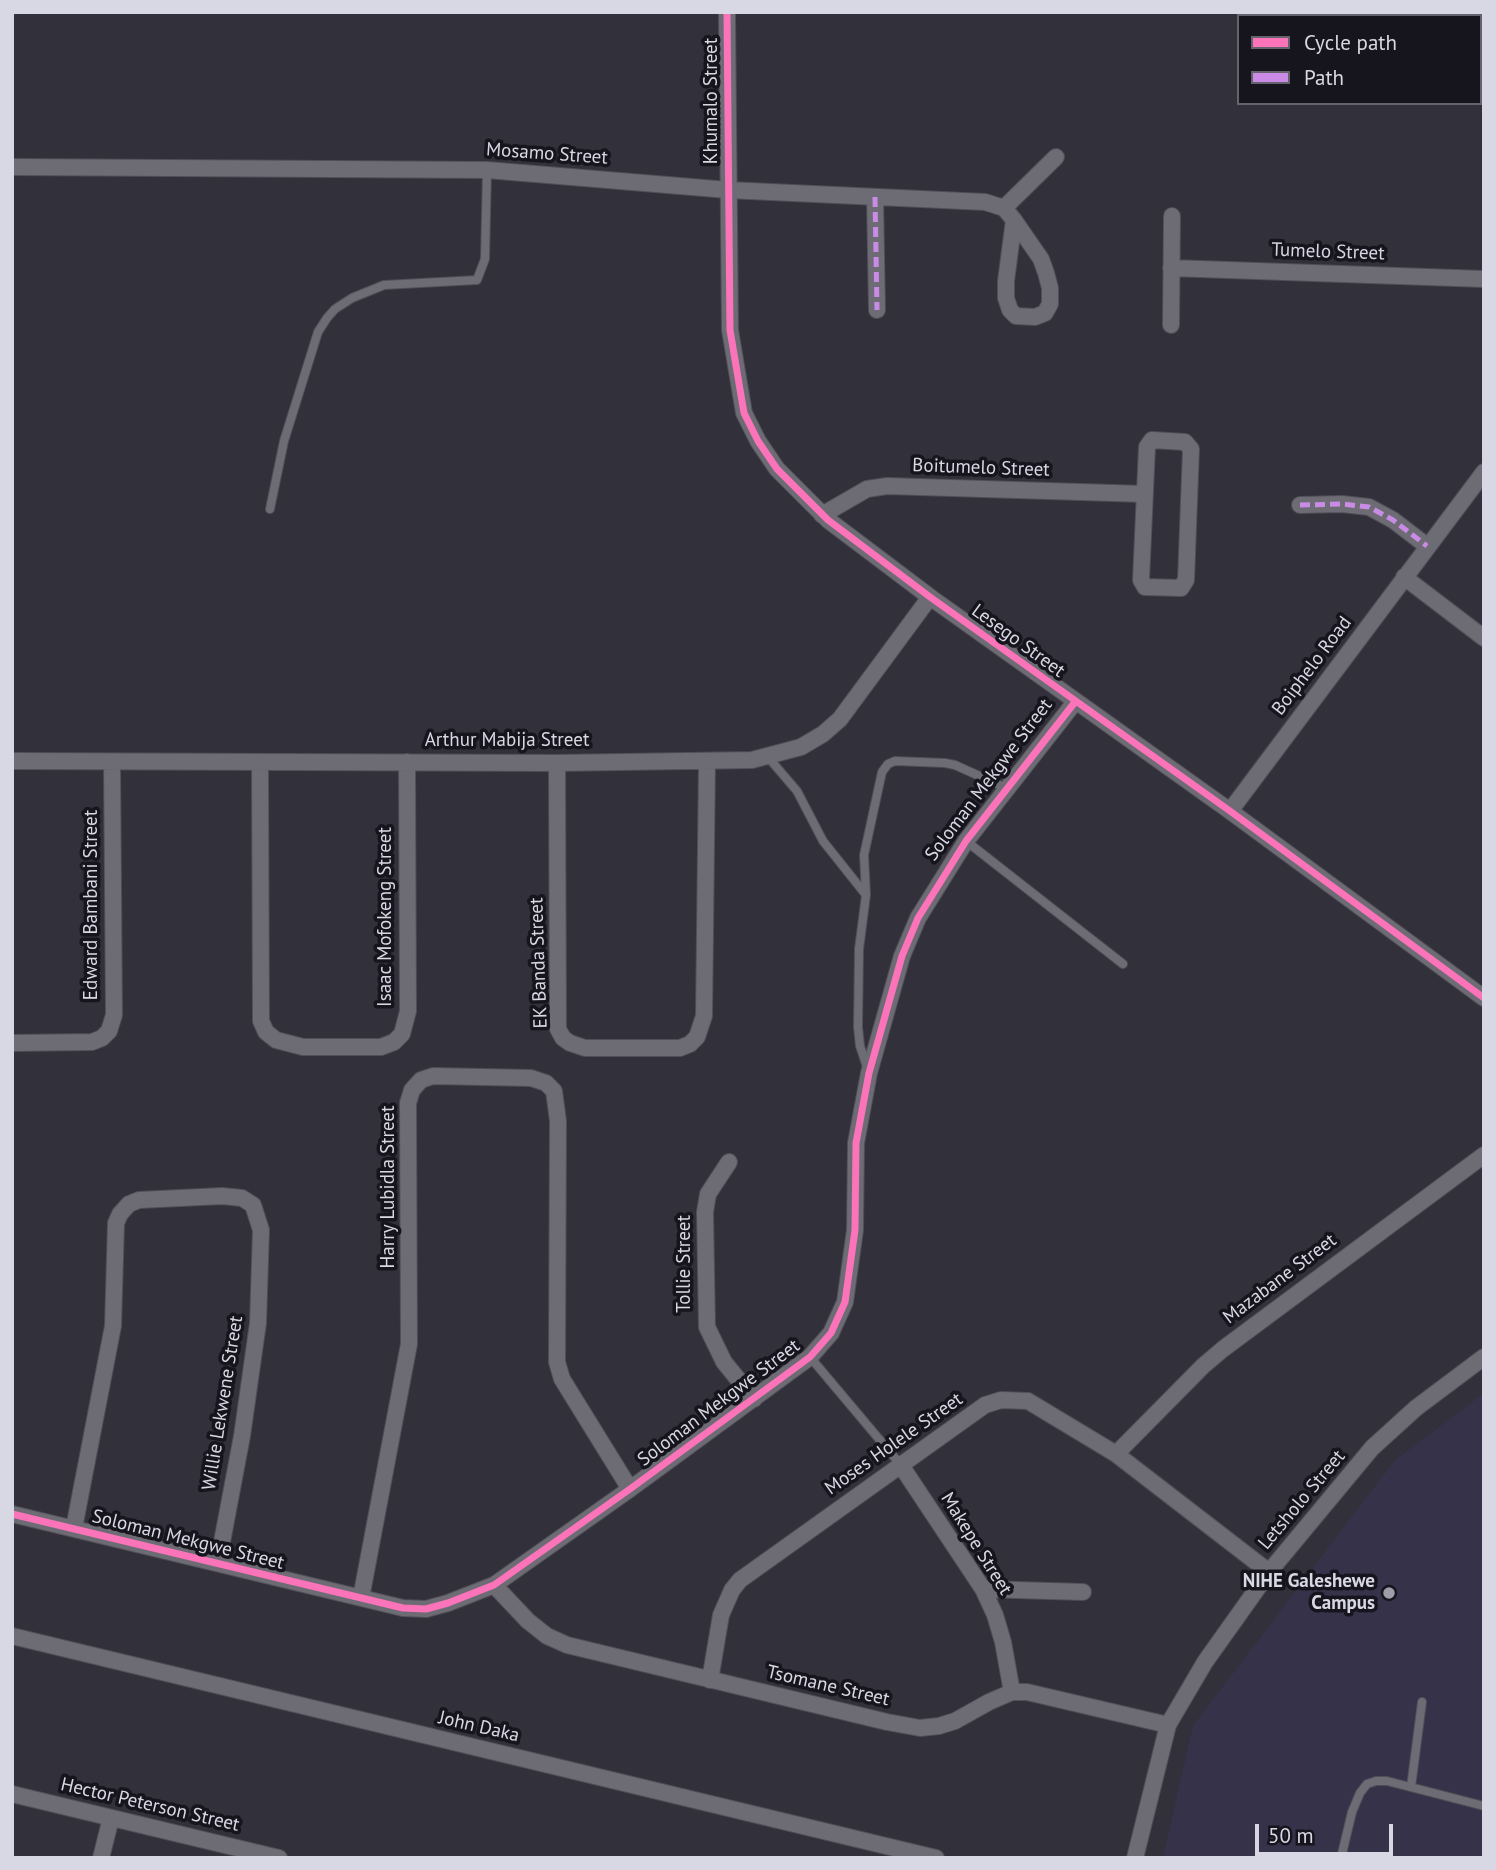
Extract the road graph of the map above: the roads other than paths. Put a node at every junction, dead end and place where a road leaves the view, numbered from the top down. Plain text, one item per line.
1 (727, 12) edge
2 (1056, 157) dead end
3 (12, 167) edge
4 (487, 170) junction
5 (728, 191) junction
6 (875, 197) junction
7 (1009, 214) junction
8 (1172, 216) dead end
9 (1171, 268) junction
10 (1484, 279) edge
11 (877, 310) dead end
12 (1171, 325) dead end
13 (1484, 472) edge
14 (1145, 494) junction
15 (1300, 505) dead end
16 (270, 509) dead end
17 (822, 515) junction
18 (1427, 546) junction
19 (1404, 577) junction
20 (930, 597) junction
21 (1484, 638) edge
22 (1075, 702) junction
23 (766, 757) junction
24 (12, 761) edge
25 (112, 762) junction
26 (407, 762) junction
27 (707, 762) junction
28 (260, 763) junction
29 (557, 763) junction
30 (1008, 789) junction
31 (1230, 811) junction
32 (966, 841) junction
33 (866, 895) junction
34 (1123, 964) dead end
35 (1484, 998) edge
36 (12, 1043) edge
37 (869, 1073) junction
38 (1484, 1155) edge
39 (729, 1162) dead end
40 (810, 1357) junction
41 (1484, 1357) edge
42 (754, 1399) junction
43 (1116, 1454) junction
44 (900, 1464) junction
45 (630, 1489) junction
46 (12, 1514) edge
47 (74, 1528) junction
48 (218, 1563) junction
49 (1269, 1572) junction
50 (494, 1586) junction
51 (983, 1588) junction
52 (1083, 1592) dead end
53 (360, 1598) junction
54 (12, 1636) edge
55 (710, 1680) junction
56 (1012, 1692) junction
57 (1422, 1702) dead end
58 (1168, 1725) junction
59 (1411, 1787) junction
60 (12, 1794) edge
61 (1484, 1806) edge
62 (111, 1818) junction
63 (101, 1858) edge
64 (279, 1858) edge
65 (936, 1858) edge
66 (1135, 1858) edge
67 (1341, 1858) edge

1 - 5 street, Khumalo Street
2 - 7 street
3 - 4 street, Mosamo Street
4 - 5 street, Mosamo Street
4 - 16 lane
5 - 6 street, Mosamo Street
5 - 17 street, Lesego Street
6 - 7 street, Mosamo Street
6 - 11 street
7 - 7 street
8 - 9 street
9 - 10 street, Tumelo Street
9 - 12 street
13 - 18 street, Boiphelo Road
14 - 14 street
14 - 17 street, Boitumelo Street
15 - 18 street
17 - 20 street, Lesego Street
18 - 19 street, Boiphelo Road
19 - 21 street
19 - 31 street, Boiphelo Road
20 - 22 street, Lesego Street
20 - 23 street, Arthur Mabija Street
22 - 30 street, Soloman Mekgwe Street
22 - 31 street, Lesego Street
23 - 27 street, Arthur Mabija Street
23 - 33 lane
24 - 25 street, Arthur Mabija Street
25 - 28 street, Arthur Mabija Street
25 - 36 street, Edward Bambani Street
26 - 28 street, Arthur Mabija Street
26 - 28 street, Isaac Mofokeng Street
26 - 29 street, Arthur Mabija Street
27 - 29 street, Arthur Mabija Street
27 - 29 street, EK Banda Street
30 - 32 street, Soloman Mekgwe Street
30 - 33 lane
31 - 35 street, Lesego Street
32 - 34 lane
32 - 37 street, Soloman Mekgwe Street
33 - 37 lane
37 - 40 street, Soloman Mekgwe Street
38 - 43 street, Mazabane Street
39 - 42 street, Tollie Street
40 - 42 street, Soloman Mekgwe Street
40 - 44 lane
41 - 49 street, Letsholo Street
42 - 45 street, Soloman Mekgwe Street
43 - 44 street, Moses Holele Street
43 - 49 street, Moses Holele Street
44 - 51 street, Makepe Street
44 - 55 street, Moses Holele Street
45 - 50 street, Soloman Mekgwe Street
45 - 53 street, Harry Lubidla Street
46 - 47 street, Soloman Mekgwe Street
47 - 48 street, Soloman Mekgwe Street
47 - 48 street, Willie Lekwene Street
48 - 53 street, Soloman Mekgwe Street
49 - 58 street, Letsholo Street
50 - 53 street, Soloman Mekgwe Street
50 - 55 street, Tsomane Street
51 - 52 street
51 - 56 street, Makepe Street
54 - 65 street, John Daka
55 - 56 street, Tsomane Street
56 - 58 street
57 - 59 lane
58 - 66 street, Letsholo Street
59 - 61 lane
59 - 67 lane
60 - 62 street, Hector Peterson Street
62 - 63 street
62 - 64 street, Hector Peterson Street

